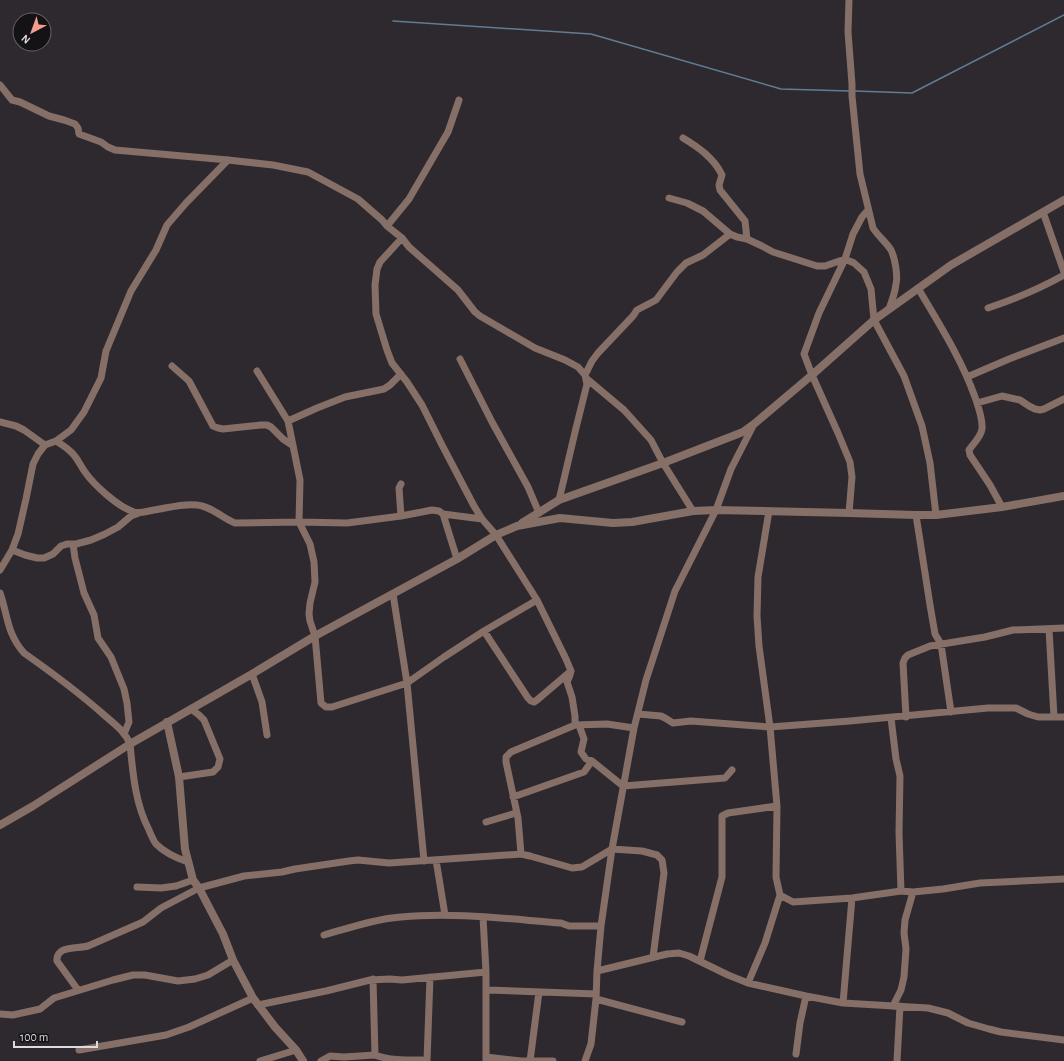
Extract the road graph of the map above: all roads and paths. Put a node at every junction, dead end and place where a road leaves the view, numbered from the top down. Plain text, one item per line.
1 (849, 0) edge
2 (0, 85) edge
3 (459, 100) dead end
4 (683, 138) dead end
5 (228, 160) junction
6 (669, 198) dead end
7 (1064, 200) edge
8 (868, 210) junction
9 (1043, 212) junction
10 (387, 226) junction
11 (730, 234) junction
12 (402, 238) junction
13 (747, 239) junction
14 (845, 259) junction
15 (1064, 272) edge
16 (1064, 275) edge
17 (918, 288) junction
18 (988, 308) dead end
19 (889, 309) junction
20 (874, 320) junction
21 (1064, 338) edge
22 (460, 359) dead end
23 (172, 366) dead end
24 (257, 371) dead end
25 (401, 374) junction
26 (812, 375) junction
27 (586, 377) junction
28 (967, 377) junction
29 (1064, 399) edge
30 (977, 403) junction
31 (288, 421) junction
32 (0, 422) edge
33 (754, 424) junction
34 (56, 441) junction
35 (292, 444) junction
36 (45, 445) junction
37 (663, 463) junction
38 (401, 484) dead end
39 (1064, 496) edge
40 (559, 500) junction
41 (1002, 507) junction
42 (716, 510) junction
43 (693, 511) junction
44 (769, 511) junction
45 (139, 513) junction
46 (539, 513) junction
47 (849, 513) junction
48 (443, 514) junction
49 (916, 515) junction
50 (936, 515) junction
51 (401, 516) junction
52 (482, 519) junction
53 (299, 522) junction
54 (517, 526) junction
55 (496, 535) junction
56 (73, 544) junction
57 (12, 550) junction
58 (458, 559) junction
59 (0, 570) edge
60 (0, 592) edge
61 (393, 594) junction
62 (537, 600) junction
63 (1064, 628) edge
64 (1049, 629) junction
65 (484, 631) junction
66 (315, 636) junction
67 (941, 644) junction
68 (571, 671) junction
69 (252, 674) junction
70 (408, 683) junction
71 (191, 709) junction
72 (951, 712) junction
73 (638, 714) junction
74 (906, 716) junction
75 (1054, 717) junction
76 (1064, 717) edge
77 (891, 718) junction
78 (167, 722) junction
79 (577, 725) junction
80 (634, 728) junction
81 (770, 728) junction
82 (124, 734) junction
83 (267, 735) dead end
84 (130, 744) junction
85 (592, 761) junction
86 (732, 770) dead end
87 (179, 777) junction
88 (623, 786) junction
89 (513, 796) junction
90 (777, 806) junction
91 (516, 813) junction
92 (486, 822) dead end
93 (0, 825) edge
94 (612, 849) junction
95 (521, 854) junction
96 (436, 860) junction
97 (424, 861) junction
98 (188, 862) junction
99 (1064, 879) edge
100 (193, 880) junction
101 (137, 887) dead end
102 (198, 888) junction
103 (901, 891) junction
104 (913, 892) junction
105 (780, 895) junction
106 (852, 898) junction
107 (445, 915) junction
108 (483, 917) junction
109 (601, 926) junction
110 (324, 935) dead end
111 (653, 957) junction
112 (233, 960) junction
113 (700, 961) junction
114 (597, 971) junction
115 (486, 972) junction
116 (430, 978) junction
117 (373, 979) junction
118 (748, 983) junction
119 (488, 987) junction
120 (78, 990) junction
121 (539, 992) junction
122 (596, 996) junction
123 (806, 996) junction
124 (255, 1002) junction
125 (842, 1003) junction
126 (896, 1006) junction
127 (0, 1014) edge
128 (682, 1022) dead end
129 (1064, 1040) edge
130 (79, 1050) dead end
131 (296, 1050) junction
132 (796, 1054) dead end
133 (375, 1055) junction
134 (486, 1059) edge
135 (260, 1061) edge
136 (303, 1061) edge
137 (321, 1061) edge
138 (427, 1061) edge
139 (530, 1061) edge
140 (553, 1061) edge
141 (585, 1061) edge
142 (897, 1061) edge

1 - 8 street
2 - 5 street
3 - 10 street
4 - 13 street
5 - 10 street
5 - 34 street
6 - 11 street
7 - 9 street
8 - 14 street
8 - 19 street
9 - 15 street
9 - 17 street
10 - 12 street
11 - 13 street
11 - 27 street
12 - 25 street
12 - 27 street
13 - 14 street
14 - 20 street
14 - 26 street
16 - 18 street
17 - 19 street
17 - 28 street
19 - 20 street
20 - 26 street
20 - 50 street
21 - 28 street
22 - 46 street
23 - 35 street
24 - 31 street
25 - 31 street
25 - 52 street
26 - 33 street
26 - 47 street
27 - 37 street
27 - 40 street
28 - 30 street
29 - 30 street
30 - 41 street
31 - 35 street
32 - 36 street
33 - 37 street
33 - 42 street
34 - 36 street
34 - 45 street
35 - 53 street
36 - 57 street
37 - 40 street
37 - 43 street
38 - 51 street
39 - 41 street
40 - 46 street
41 - 50 street
42 - 43 street
42 - 44 street
42 - 73 street
43 - 54 street
44 - 47 street
44 - 81 street
45 - 53 street
45 - 56 street
46 - 54 street
47 - 49 street
48 - 51 street
48 - 52 street
48 - 58 street
49 - 50 street
49 - 67 street
51 - 53 street
52 - 55 street
53 - 66 street
54 - 55 street
55 - 58 street
55 - 62 street
56 - 57 street
56 - 82 street
57 - 59 street
58 - 61 street
60 - 82 street
61 - 66 street
61 - 70 street
62 - 65 street
62 - 68 street
63 - 64 street
64 - 67 street
64 - 75 street
65 - 68 street
65 - 70 street
66 - 69 street
66 - 70 street
67 - 72 street
67 - 74 street
68 - 79 street
69 - 71 street
69 - 83 street
70 - 97 street
71 - 78 street
71 - 87 street
72 - 74 street
72 - 75 street
73 - 80 street
73 - 81 street
74 - 77 street
75 - 76 street
77 - 81 street
77 - 103 street
78 - 84 street
78 - 87 street
79 - 80 street
79 - 85 street
79 - 89 street
80 - 88 street
81 - 90 street
82 - 84 street
84 - 93 street
84 - 98 street
85 - 88 street
85 - 89 street
86 - 88 street
87 - 98 street
88 - 94 street
89 - 91 street
90 - 105 street
90 - 113 street
91 - 92 street
91 - 95 street
94 - 95 street
94 - 109 street
94 - 111 street
95 - 96 street
96 - 97 street
96 - 107 street
97 - 102 street
98 - 100 street
99 - 104 street
100 - 101 street
100 - 102 street
102 - 112 street
102 - 120 street
103 - 104 street
103 - 106 street
104 - 126 street
105 - 106 street
105 - 118 street
106 - 125 street
107 - 108 street
107 - 110 street
108 - 109 street
108 - 115 street
109 - 114 street
111 - 113 street
111 - 114 street
112 - 120 street
112 - 124 street
113 - 118 street
114 - 122 street
115 - 116 street
115 - 119 street
116 - 117 street
116 - 138 street
117 - 124 street
117 - 133 street
118 - 123 street
119 - 121 street
119 - 134 street
120 - 127 street
121 - 122 street
121 - 139 street
122 - 128 street
122 - 141 street
123 - 125 street
123 - 132 street
124 - 130 street
124 - 131 street
125 - 126 street
126 - 129 street
126 - 142 street
131 - 135 street
131 - 136 street
133 - 137 street
133 - 138 street
134 - 139 street
139 - 140 street

